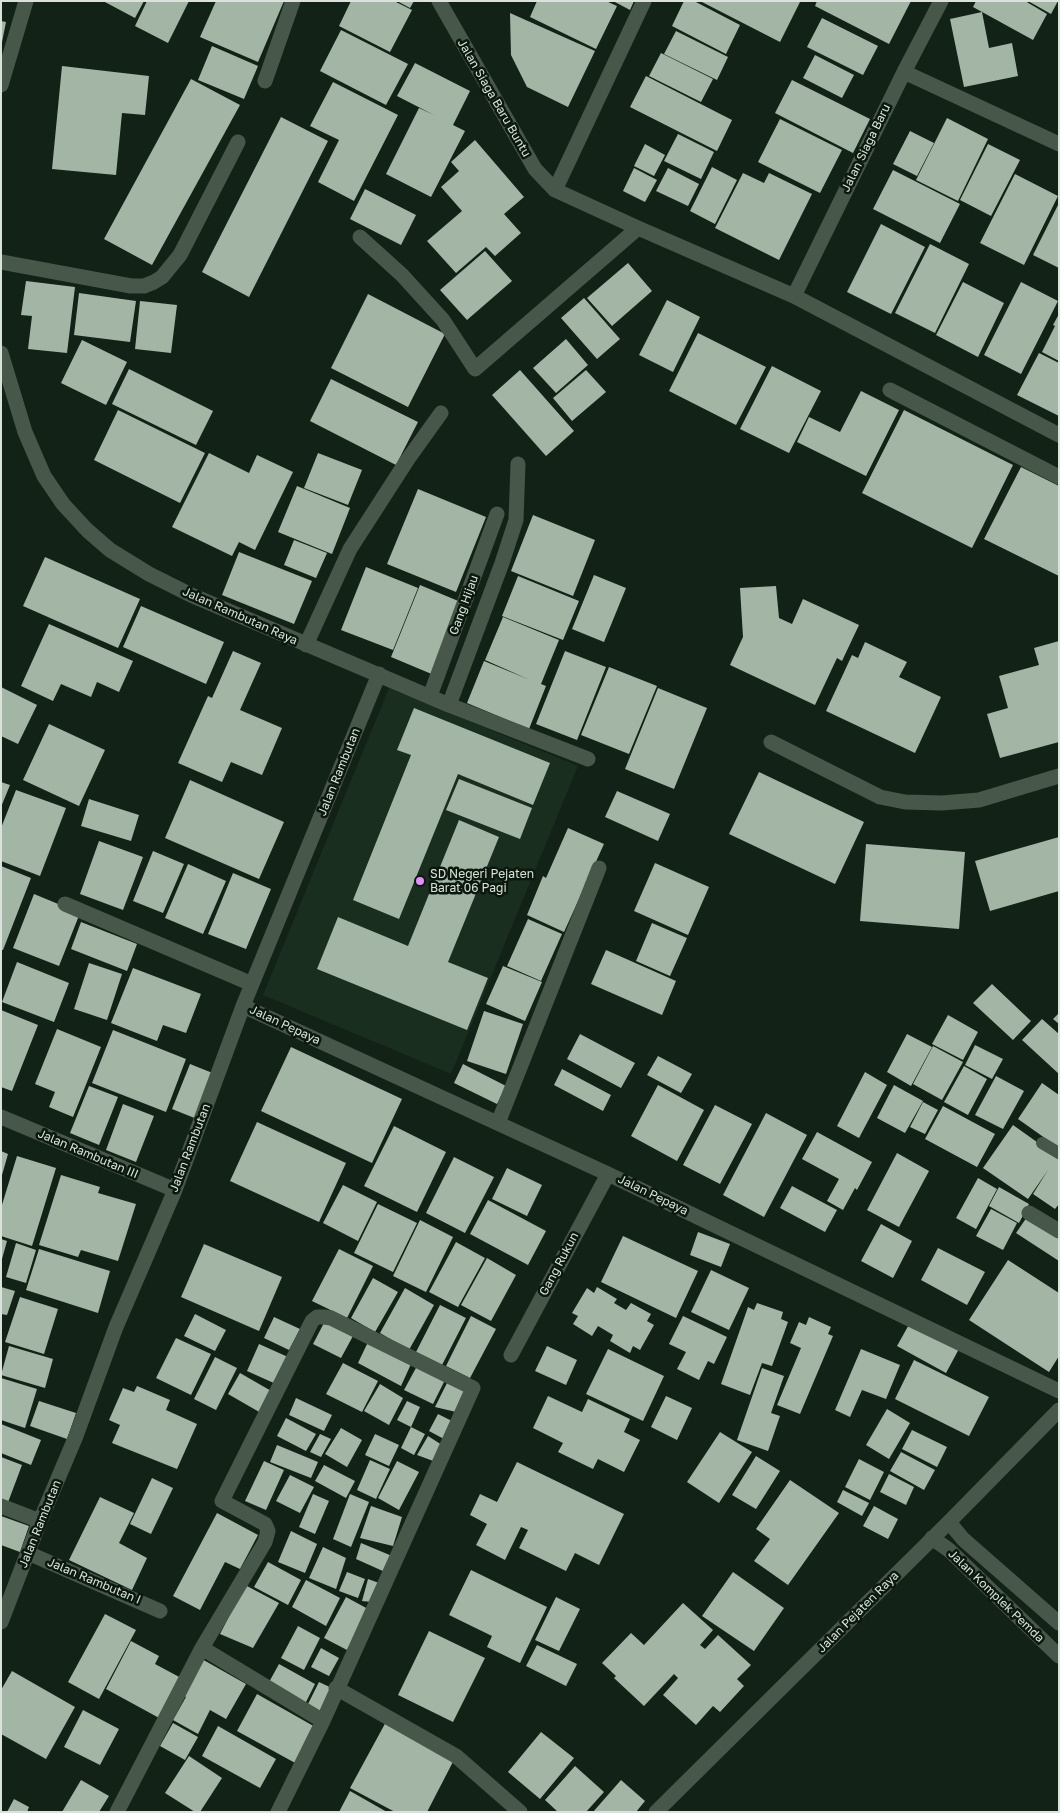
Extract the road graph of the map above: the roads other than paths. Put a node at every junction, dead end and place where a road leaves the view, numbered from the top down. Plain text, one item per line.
1 (26, 1) edge
2 (294, 1) edge
3 (439, 1) edge
4 (644, 1) edge
5 (941, 1) edge
6 (904, 72) junction
7 (264, 81) dead end
8 (1, 85) edge
9 (238, 142) dead end
10 (1059, 144) edge
11 (555, 190) junction
12 (638, 228) junction
13 (360, 237) dead end
14 (1, 262) edge
15 (794, 296) junction
16 (1, 353) edge
17 (890, 390) dead end
18 (441, 413) dead end
19 (1059, 435) edge
20 (518, 464) dead end
21 (1059, 477) edge
22 (497, 514) dead end
23 (306, 645) junction
24 (379, 674) junction
25 (430, 696) junction
26 (449, 704) junction
27 (772, 742) dead end
28 (588, 759) dead end
29 (1059, 776) edge
30 (599, 868) dead end
31 (66, 904) dead end
32 (252, 984) junction
33 (243, 1006) junction
34 (1, 1117) edge
35 (498, 1123) junction
36 (1042, 1143) dead end
37 (1059, 1153) edge
38 (608, 1174) junction
39 (174, 1190) junction
40 (1029, 1213) dead end
41 (1059, 1231) edge
42 (511, 1355) dead end
43 (1059, 1391) edge
44 (1059, 1410) edge
45 (1, 1506) edge
46 (40, 1521) junction
47 (949, 1522) junction
48 (932, 1538) junction
49 (28, 1553) junction
50 (160, 1611) dead end
51 (1, 1622) edge
52 (1059, 1623) edge
53 (202, 1648) junction
54 (1059, 1656) edge
55 (336, 1688) junction
56 (323, 1720) junction
57 (118, 1812) edge
58 (278, 1812) edge
59 (520, 1812) edge
60 (656, 1812) edge

1 - 8 street
2 - 7 street
3 - 11 street, Jalan Siaga Baru Buntu
4 - 11 street
5 - 6 street, Jalan Siaga Baru
6 - 10 street
6 - 15 street, Jalan Siaga Baru
9 - 14 street
11 - 12 street
12 - 13 street
12 - 15 street
15 - 19 street
16 - 23 street, Jalan Rambutan Raya
17 - 21 street
18 - 23 street
20 - 26 street
22 - 25 street, Gang Hijau
23 - 24 street, Jalan Rambutan Raya
24 - 25 street, Jalan Rambutan Raya
24 - 32 street, Jalan Rambutan
25 - 26 street, Jalan Rambutan Raya
26 - 28 street, Jalan Rambutan Raya
27 - 29 street
30 - 35 street
31 - 32 street
32 - 33 street, Jalan Rambutan
33 - 35 street, Jalan Pepaya
33 - 39 street, Jalan Rambutan
34 - 39 street, Jalan Rambutan III
35 - 38 street, Jalan Pepaya
36 - 37 lane
38 - 42 street, Gang Rukun
38 - 43 street, Jalan Pepaya
39 - 46 street, Jalan Rambutan
40 - 41 street
44 - 47 street, Jalan Pejaten Raya
45 - 46 street
46 - 49 street, Jalan Rambutan
47 - 48 street, Jalan Pejaten Raya
47 - 52 street, Jalan Komplek Pemda
48 - 54 street, Jalan Komplek Pemda
48 - 60 street, Jalan Pejaten Raya
49 - 50 street, Jalan Rambutan I
49 - 51 street, Jalan Rambutan
53 - 55 street
53 - 56 street
53 - 57 street
55 - 56 street
55 - 59 street
56 - 58 street

